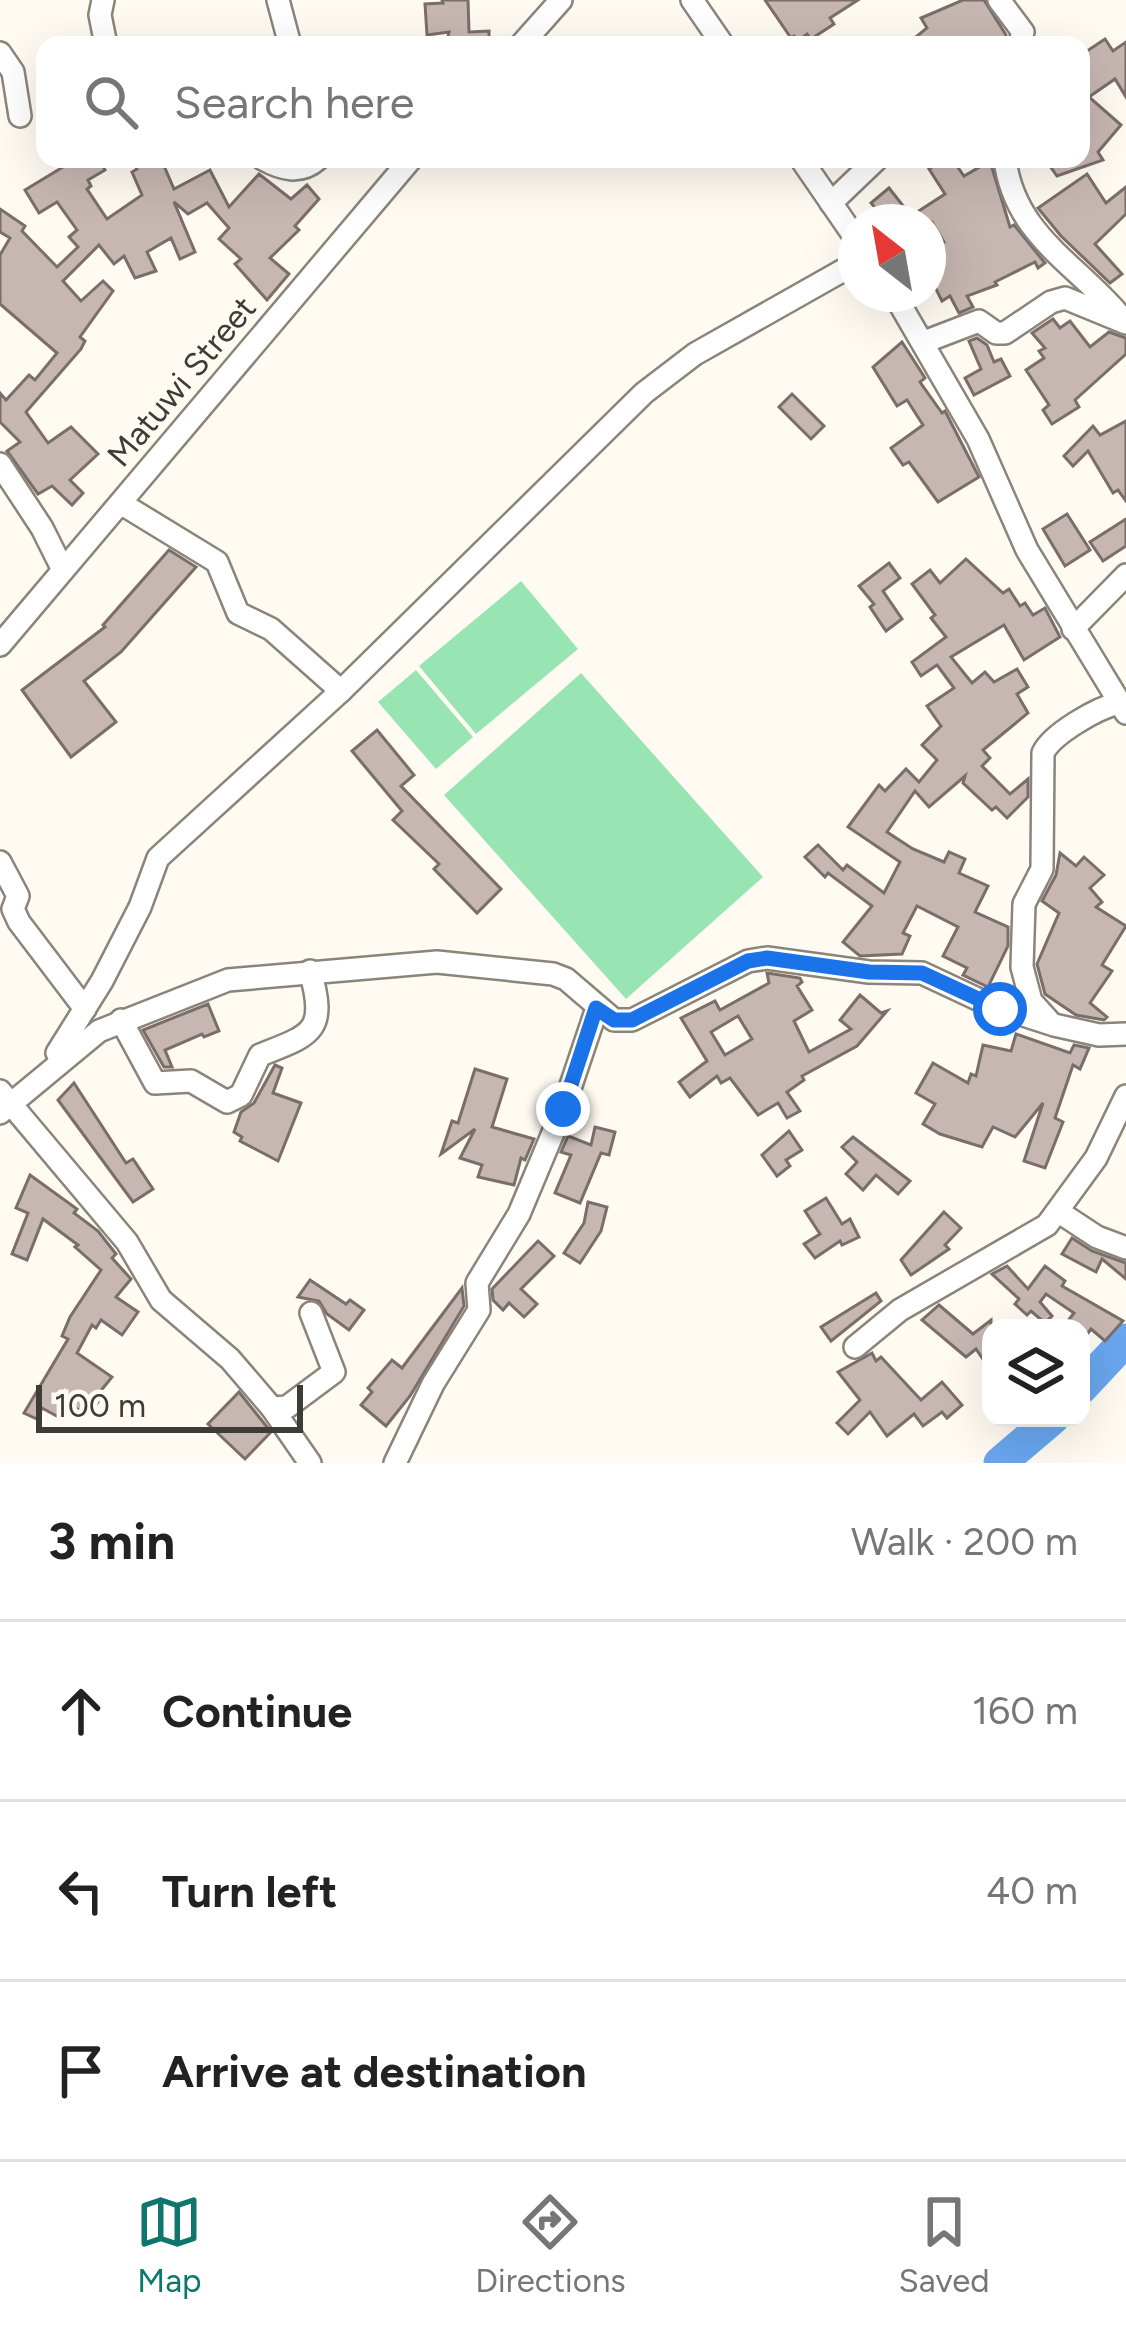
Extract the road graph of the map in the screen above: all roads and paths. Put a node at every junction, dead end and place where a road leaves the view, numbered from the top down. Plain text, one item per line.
1 (103, 0) edge
2 (278, 0) edge
3 (561, 0) edge
4 (692, 0) edge
5 (999, 0) edge
6 (104, 36) edge
7 (288, 36) edge
8 (529, 36) edge
9 (717, 36) edge
10 (1022, 36) edge
11 (0, 53) edge
12 (20, 116) dead end
13 (403, 168) edge
14 (807, 168) edge
15 (868, 168) edge
16 (1007, 168) edge
17 (831, 203) junction
18 (838, 213) edge
19 (838, 273) edge
20 (905, 312) edge
21 (1126, 322) edge
22 (923, 343) junction
23 (0, 464) edge
24 (122, 504) junction
25 (63, 570) junction
26 (1126, 575) edge
27 (1072, 629) junction
28 (0, 645) edge
29 (341, 691) junction
30 (1122, 708) edge
31 (0, 862) edge
32 (310, 971) junction
33 (596, 1008) junction
34 (85, 1009) junction
35 (121, 1020) junction
36 (1054, 1025) junction
37 (1126, 1034) edge
38 (44, 1074) junction
39 (1126, 1096) edge
40 (3, 1102) edge
41 (1059, 1212) junction
42 (1126, 1248) edge
43 (311, 1312) dead end
44 (855, 1347) dead end
45 (272, 1408) junction
46 (310, 1463) edge
47 (395, 1463) edge

1 - 6 street
2 - 7 street
3 - 8 street
4 - 9 street
5 - 10 street
11 - 12 street
13 - 24 street, Matuwi Street
14 - 17 street
15 - 17 street
16 - 21 street
17 - 18 street
19 - 29 street
20 - 22 street
21 - 22 street
22 - 27 street
23 - 25 street
24 - 25 street, Matuwi Street
24 - 29 street
25 - 28 street, Matuwi Street
26 - 27 street
27 - 30 street
29 - 34 street
30 - 36 street
31 - 34 street
32 - 33 street
32 - 35 street
32 - 35 street
33 - 36 street
33 - 47 street
34 - 38 street
35 - 38 street
36 - 37 street
38 - 40 street
39 - 41 street
40 - 45 street
41 - 42 street
41 - 44 street
43 - 45 street
45 - 46 street

